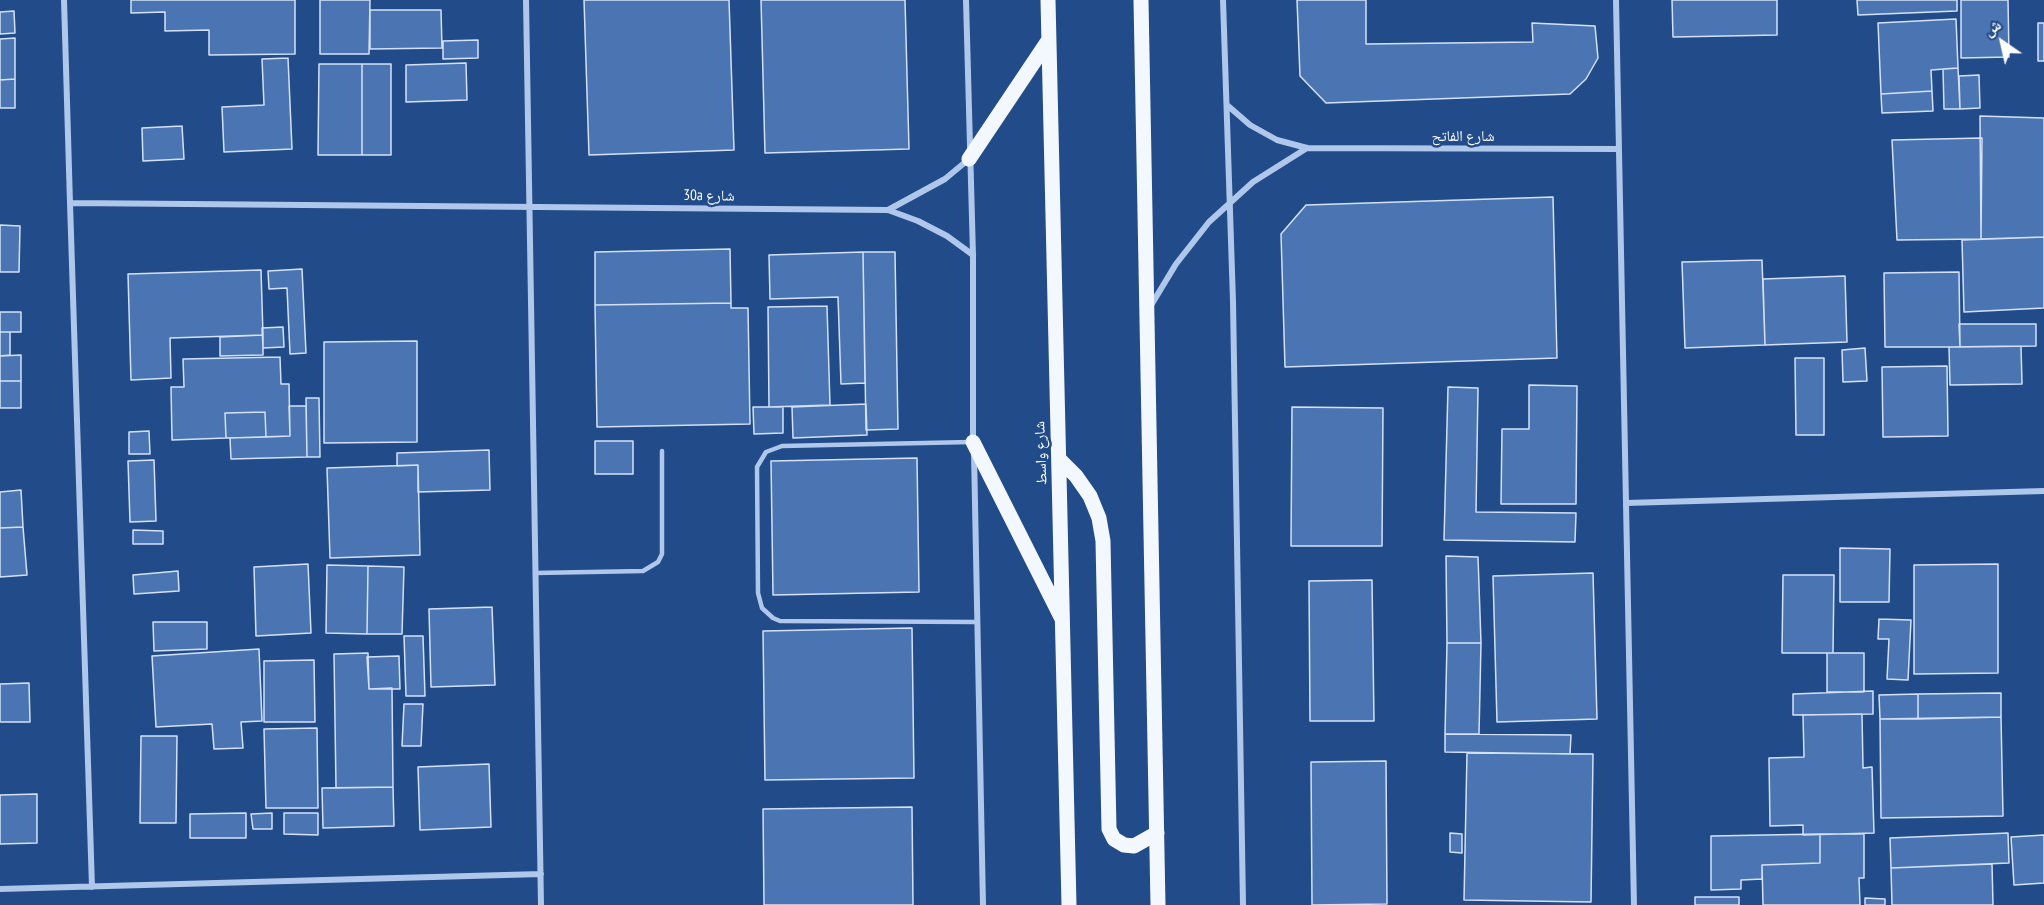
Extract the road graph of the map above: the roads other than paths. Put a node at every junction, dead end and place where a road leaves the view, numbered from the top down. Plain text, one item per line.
1 (64, 0) edge
2 (526, 0) edge
3 (966, 0) edge
4 (1048, 0) edge
5 (1142, 0) edge
6 (1223, 0) edge
7 (1616, 0) edge
8 (1048, 41) junction
9 (1227, 105) junction
10 (1307, 148) junction
11 (1619, 149) junction
12 (969, 159) junction
13 (70, 202) junction
14 (1230, 202) junction
15 (530, 206) junction
16 (888, 210) junction
17 (974, 255) junction
18 (1147, 312) junction
19 (974, 442) junction
20 (662, 451) dead end
21 (1059, 459) junction
22 (2044, 491) edge
23 (1626, 503) junction
24 (536, 573) junction
25 (977, 622) junction
26 (1064, 624) junction
27 (1157, 833) junction
28 (540, 874) junction
29 (92, 887) junction
30 (0, 889) edge
31 (541, 905) edge
32 (983, 905) edge
33 (1069, 905) edge
34 (1158, 905) edge
35 (1243, 905) edge
36 (1634, 905) edge

1 - 13 street
2 - 15 street
3 - 12 street
4 - 8 main road, شارع واسط
5 - 18 main road
6 - 9 street
7 - 11 street
8 - 12 main road
8 - 21 main road, شارع واسط
9 - 10 street, شارع الفاتح
9 - 14 street
10 - 11 street, شارع الفاتح
10 - 14 street, شارع الفاتح
11 - 23 street
12 - 16 street, 30a شارع
12 - 17 street
13 - 15 street, 30a شارع
13 - 29 street
14 - 18 street, شارع الفاتح
14 - 35 street
15 - 16 street, 30a شارع
15 - 24 street
16 - 17 street, 30a شارع
17 - 19 street
18 - 27 main road
19 - 25 street
19 - 25 lane
19 - 26 main road
20 - 24 lane
21 - 26 main road, شارع واسط
21 - 27 main road
22 - 23 street
23 - 36 street
24 - 28 street
25 - 32 street
26 - 33 main road, شارع واسط
27 - 34 main road
28 - 29 street
28 - 31 street
29 - 30 street

